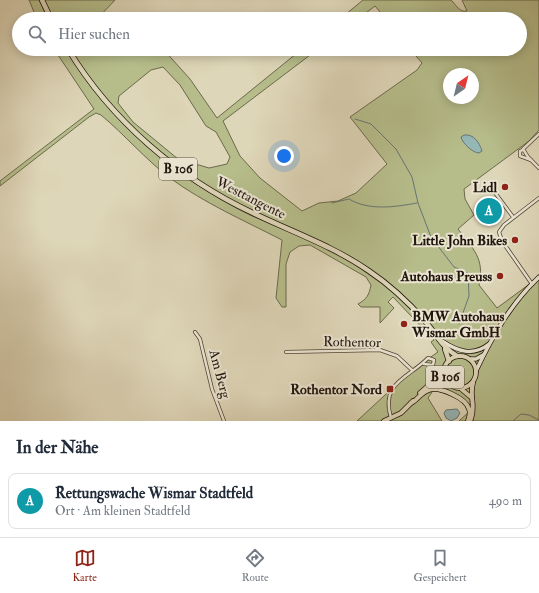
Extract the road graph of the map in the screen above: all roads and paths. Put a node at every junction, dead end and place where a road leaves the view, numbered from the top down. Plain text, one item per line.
1 (42, 0) edge
2 (48, 12) edge
3 (73, 56) edge
4 (539, 134) edge
5 (524, 150) junction
6 (531, 160) junction
7 (539, 168) edge
8 (490, 186) dead end
9 (539, 198) edge
10 (513, 217) junction
11 (539, 277) edge
12 (532, 284) junction
13 (195, 332) dead end
14 (439, 339) junction
15 (491, 342) junction
16 (443, 344) junction
17 (286, 352) dead end
18 (485, 352) junction
19 (457, 356) junction
20 (469, 359) junction
21 (449, 361) junction
22 (424, 364) dead end
23 (412, 370) junction
24 (444, 372) junction
25 (476, 372) junction
26 (473, 382) junction
27 (448, 383) junction
28 (431, 384) junction
29 (460, 388) junction
30 (412, 403) junction
31 (474, 403) junction
32 (391, 418) junction
33 (224, 421) edge
34 (384, 421) edge
35 (469, 421) edge

1 - 2 highway
3 - 14 highway, Westtangente / B 106
4 - 5 street
5 - 6 street
5 - 6 street
6 - 7 street
8 - 10 street
9 - 10 street
10 - 12 street
11 - 12 main road
12 - 15 main road
13 - 33 street, Am Berg
14 - 15 main road
14 - 16 highway, Westtangente / B 106
15 - 18 main road
16 - 19 highway, Westtangente / B 106
16 - 21 highway, Westtangente / B 106
17 - 23 street, Rothentor
18 - 20 main road
18 - 25 main road
19 - 20 main road, B 106
19 - 21 main road, B 106
20 - 25 main road, B 106
21 - 24 main road, B 106
22 - 23 street
23 - 32 street
24 - 27 main road, B 106
24 - 28 main road
25 - 26 main road, B 106
26 - 29 main road, B 106
26 - 31 main road, B 106
27 - 28 main road
27 - 29 main road, B 106
28 - 30 main road
29 - 31 main road, B 106
30 - 32 main road
30 - 35 main road, B 106
31 - 35 main road, B 106
32 - 34 main road

